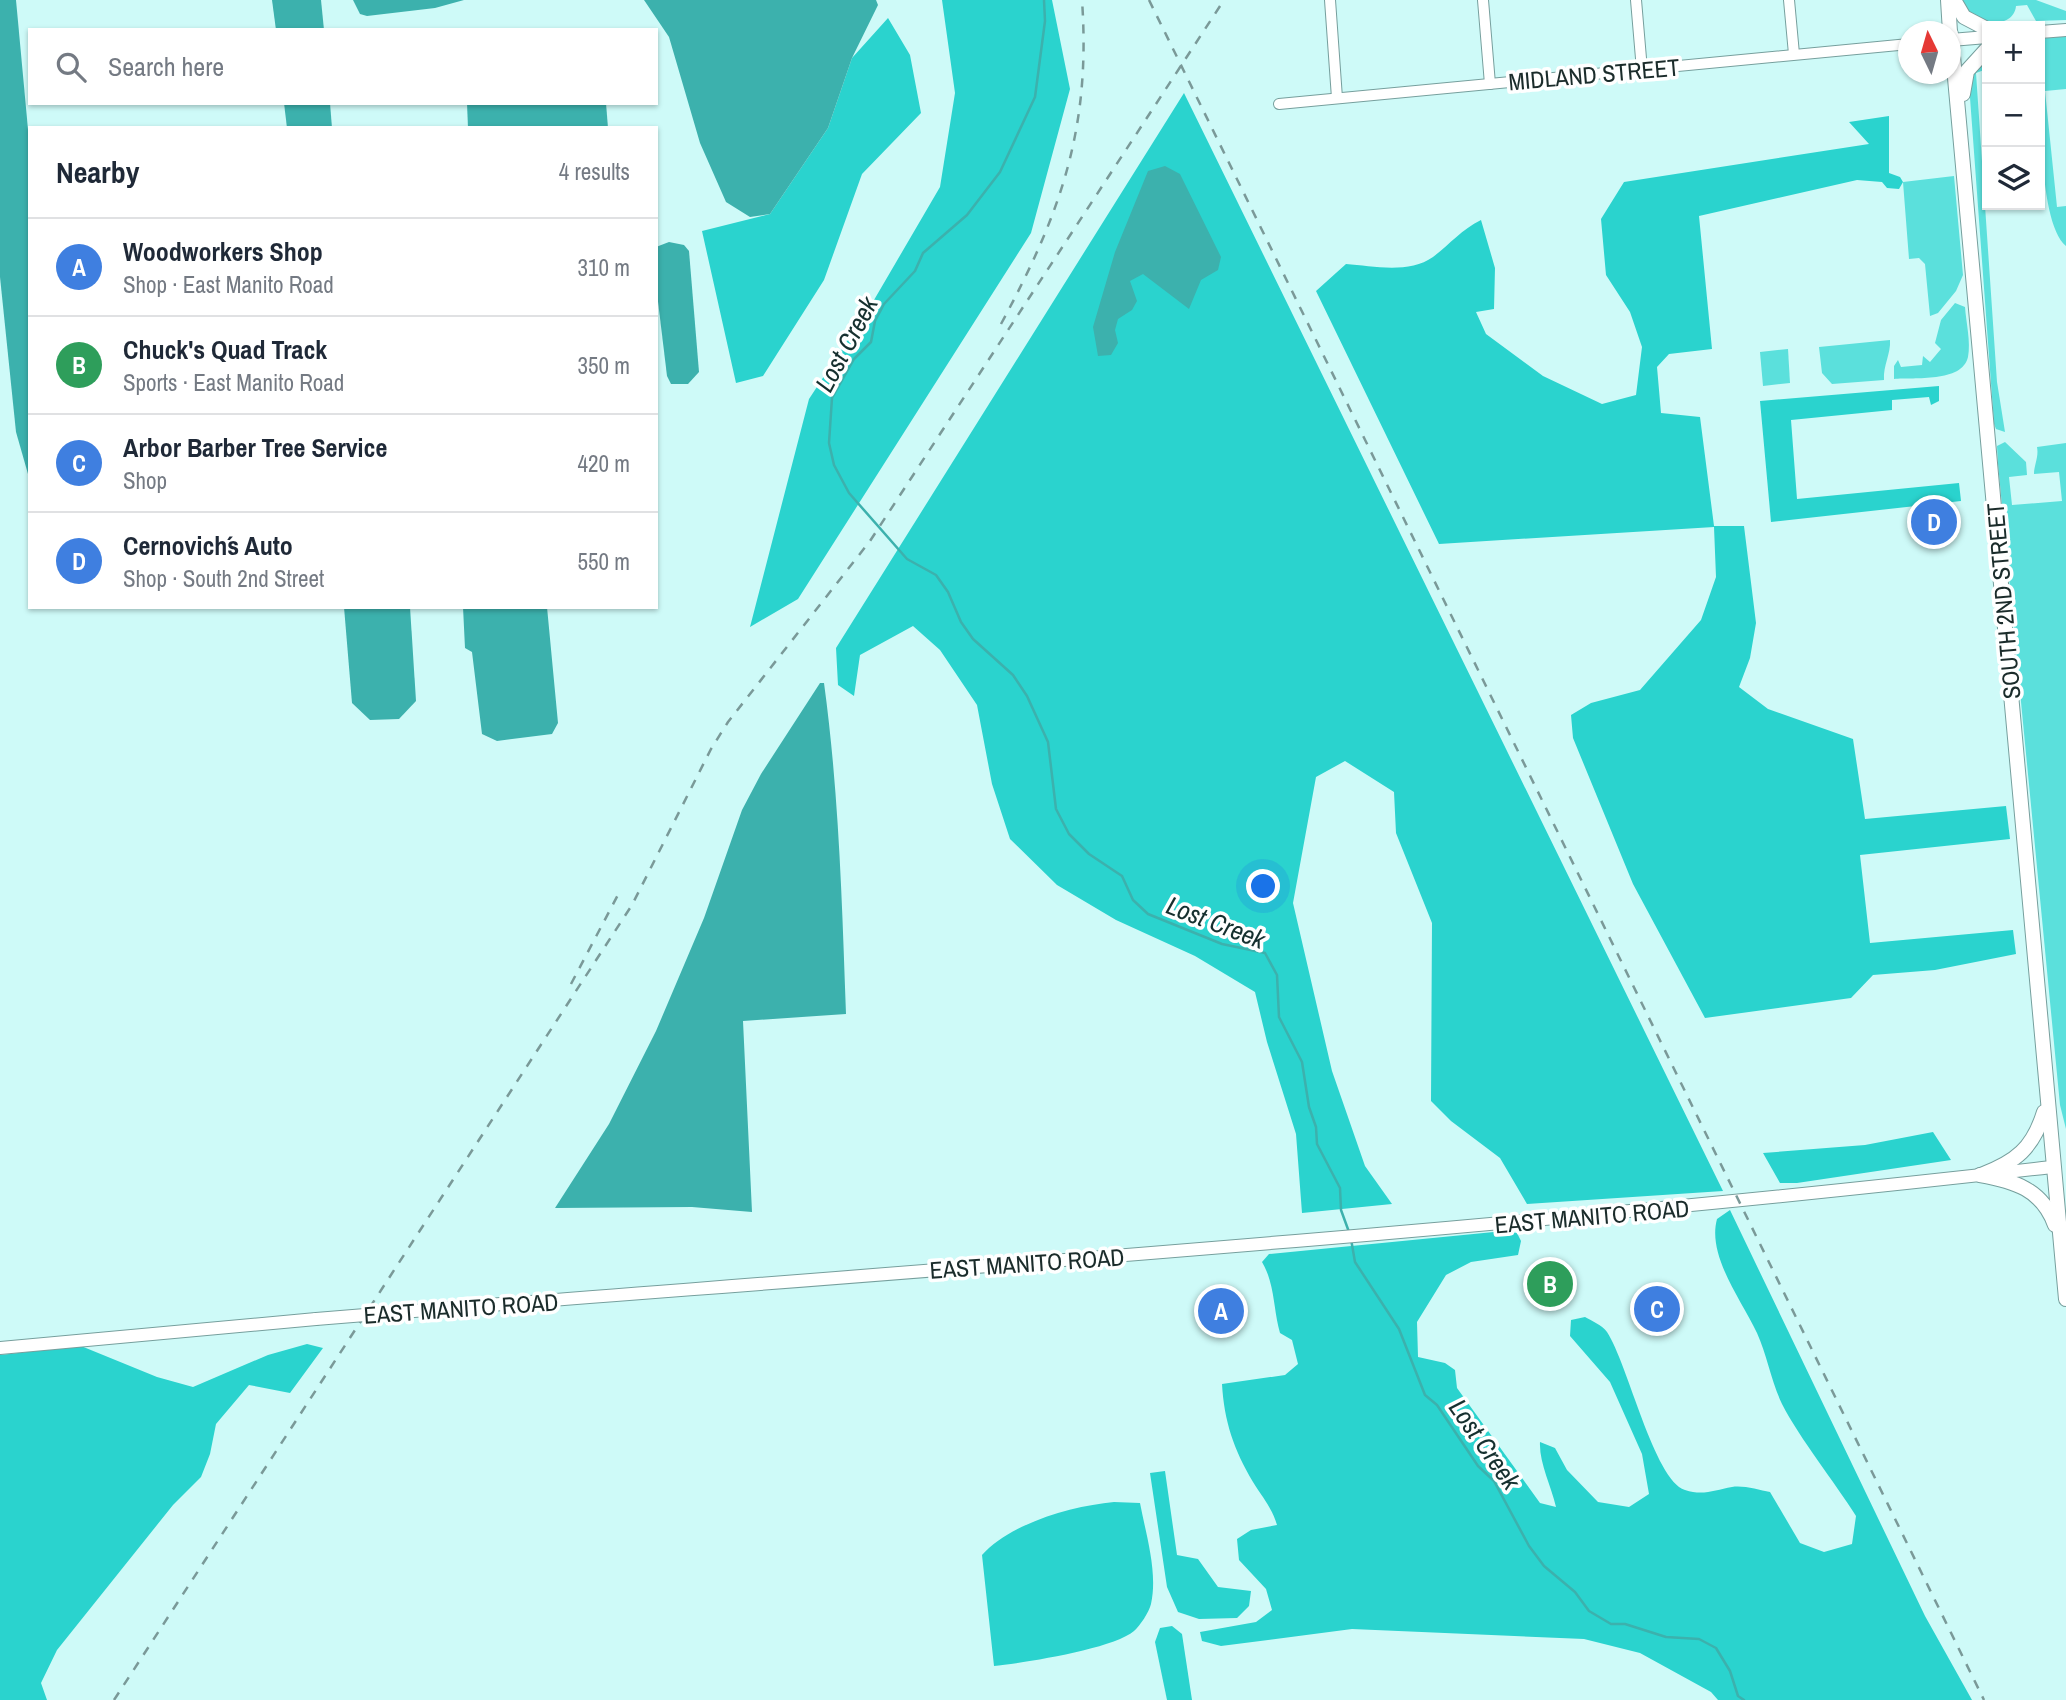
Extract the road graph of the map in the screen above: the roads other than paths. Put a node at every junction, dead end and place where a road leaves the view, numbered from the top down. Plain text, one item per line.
1 (1330, 0) edge
2 (1483, 0) edge
3 (1636, 0) edge
4 (1789, 0) edge
5 (1948, 0) edge
6 (1954, 0) edge
7 (1949, 21) edge
8 (1982, 27) edge
9 (2066, 30) edge
10 (2045, 32) edge
11 (1982, 37) edge
12 (1961, 39) edge
13 (1898, 45) edge
14 (1982, 53) edge
15 (1794, 54) junction
16 (1642, 70) junction
17 (1490, 84) junction
18 (1955, 84) edge
19 (1337, 98) junction
20 (1279, 104) dead end
21 (1961, 144) junction
22 (2046, 1104) junction
23 (2052, 1167) junction
24 (1980, 1175) junction
25 (2060, 1241) junction
26 (2066, 1299) edge
27 (0, 1348) edge

1 - 19 street
2 - 17 street
3 - 16 street
4 - 15 street
5 - 7 main road, SOUTH 2ND STREET
6 - 8 main road
9 - 10 street
11 - 12 street
13 - 15 street, MIDLAND STREET
14 - 21 main road
15 - 16 street, MIDLAND STREET
16 - 17 street, MIDLAND STREET
17 - 19 street, MIDLAND STREET
18 - 21 main road, SOUTH 2ND STREET
19 - 20 street, MIDLAND STREET
21 - 22 main road, SOUTH 2ND STREET
22 - 23 main road, SOUTH 2ND STREET
22 - 24 main road
23 - 24 street, EAST MANITO ROAD
23 - 25 main road, SOUTH 2ND STREET
24 - 25 main road
24 - 27 street, EAST MANITO ROAD, bridge
25 - 26 main road, SOUTH 2ND STREET

